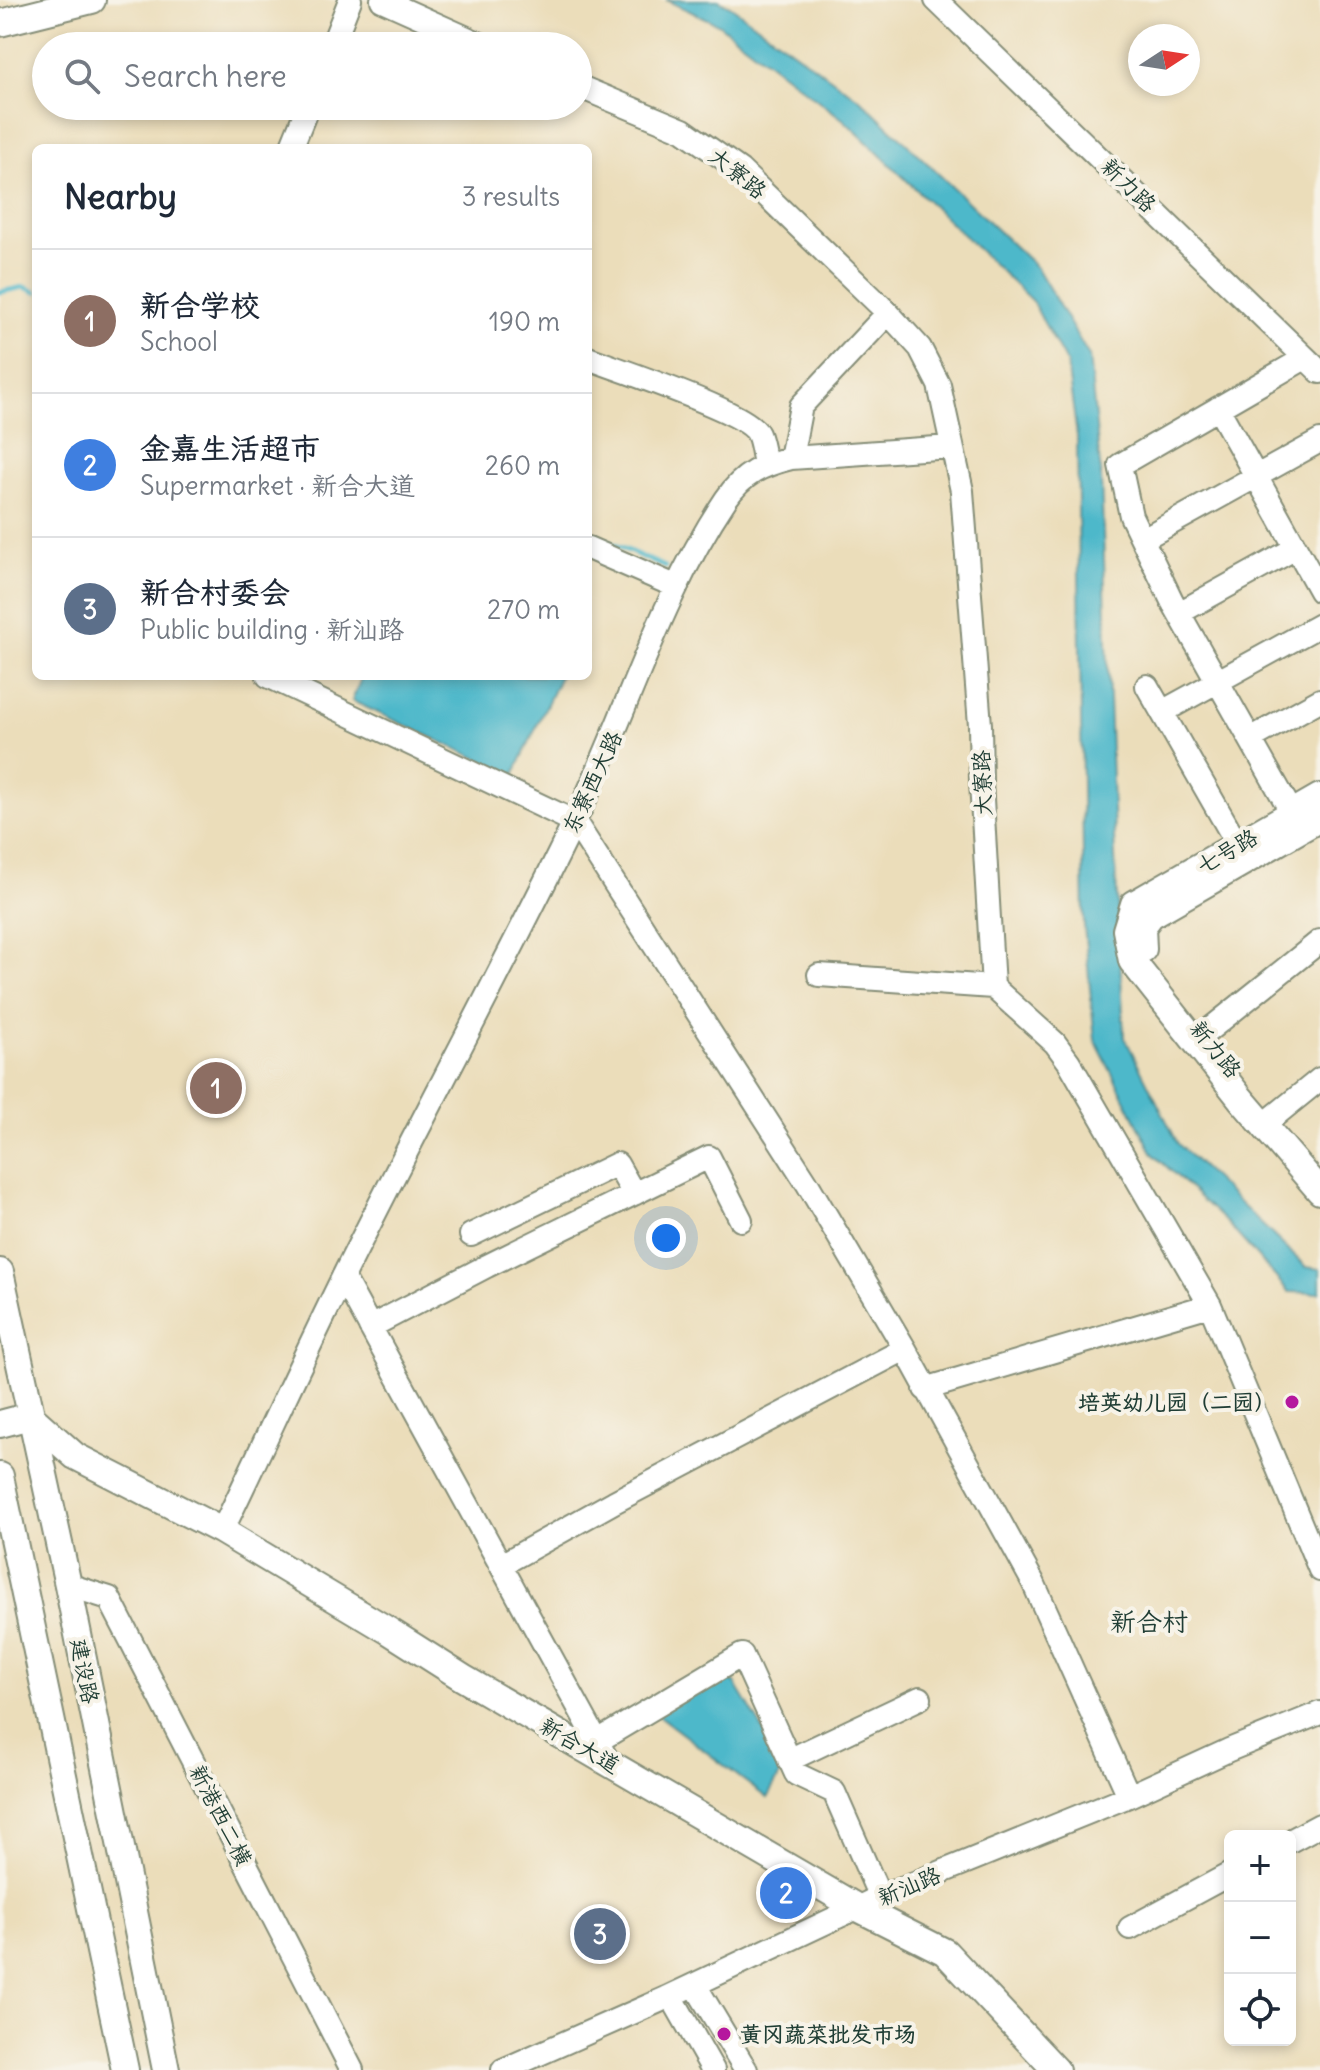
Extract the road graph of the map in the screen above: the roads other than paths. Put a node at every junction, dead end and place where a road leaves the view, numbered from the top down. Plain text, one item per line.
1 (92, 0) edge
2 (350, 0) edge
3 (382, 0) edge
4 (936, 0) edge
5 (0, 23) edge
6 (337, 32) edge
7 (454, 32) edge
8 (592, 92) edge
9 (302, 120) edge
10 (293, 144) edge
11 (888, 313) junction
12 (592, 360) edge
13 (1313, 365) edge
14 (1218, 408) junction
15 (1320, 441) edge
16 (951, 447) junction
17 (791, 458) junction
18 (765, 465) junction
19 (1256, 477) junction
20 (1143, 539) junction
21 (1296, 548) junction
22 (592, 550) edge
23 (675, 586) junction
24 (1320, 591) edge
25 (1179, 613) junction
26 (1320, 625) edge
27 (276, 680) edge
28 (1218, 681) junction
29 (1147, 686) dead end
30 (1320, 700) edge
31 (1162, 712) junction
32 (1250, 739) junction
33 (1320, 797) edge
34 (1292, 813) junction
35 (1320, 818) edge
36 (575, 822) junction
37 (1238, 845) junction
38 (1142, 910) junction
39 (1320, 941) edge
40 (819, 975) dead end
41 (1155, 980) junction
42 (993, 987) junction
43 (1204, 1034) junction
44 (1320, 1079) edge
45 (1272, 1118) junction
46 (1320, 1173) edge
47 (1320, 1191) edge
48 (634, 1194) junction
49 (741, 1220) dead end
50 (471, 1235) dead end
51 (0, 1272) edge
52 (343, 1277) junction
53 (1210, 1305) junction
54 (370, 1327) junction
55 (905, 1349) junction
56 (925, 1389) junction
57 (30, 1416) junction
58 (0, 1424) edge
59 (0, 1476) edge
60 (3, 1507) edge
61 (222, 1531) junction
62 (501, 1565) junction
63 (1320, 1570) edge
64 (68, 1585) junction
65 (920, 1698) dead end
66 (1320, 1713) edge
67 (596, 1750) junction
68 (789, 1760) junction
69 (1129, 1796) junction
70 (1320, 1825) edge
71 (1296, 1838) edge
72 (1224, 1877) edge
73 (869, 1902) junction
74 (1130, 1928) dead end
75 (695, 1985) junction
76 (671, 1996) junction
77 (125, 2070) edge
78 (166, 2070) edge
79 (352, 2070) edge
80 (503, 2070) edge
81 (713, 2070) edge
82 (746, 2070) edge
83 (1056, 2070) edge

1 - 5 main road
2 - 6 street
3 - 7 street
4 - 13 street, 新力路
8 - 11 street, 大寮路
9 - 10 street
11 - 16 street, 大寮路
11 - 17 street
12 - 18 street
13 - 14 street
14 - 19 street
14 - 20 street
15 - 19 street
16 - 17 street, 东寮西大路
16 - 42 street, 大寮路
17 - 18 street, 东寮西大路
18 - 23 street, 东寮西大路
19 - 20 street
19 - 21 street
20 - 25 street
21 - 24 street
21 - 25 street
22 - 23 street
23 - 36 street, 东寮西大路
25 - 28 street
26 - 28 street
27 - 36 street
28 - 31 street
28 - 32 street
29 - 31 street
30 - 32 street
31 - 37 street
32 - 34 street
33 - 34 main road, 七号路
34 - 37 main road, 七号路
35 - 38 main road, 七号路
36 - 52 street, 东寮西大路
36 - 55 street
37 - 38 main road, 七号路
38 - 41 main road, 新力路
39 - 43 street
40 - 42 street
41 - 43 main road, 新力路
41 - 47 main road
42 - 53 street
43 - 45 main road, 新力路
44 - 45 street
45 - 46 main road, 新力路
48 - 49 street
48 - 50 street
48 - 54 street
51 - 57 main road, 建设路
52 - 54 street
52 - 61 street, 东寮西大路
53 - 56 street
53 - 63 street
54 - 62 street
55 - 56 street
55 - 62 street
56 - 69 street
57 - 58 main road
57 - 61 main road, 新合大道
57 - 64 main road, 建设路
59 - 60 main road, 建设路
60 - 77 main road, 建设路
61 - 67 main road, 新合大道
62 - 67 street
64 - 78 main road, 建设路
64 - 79 street, 新港西二横
65 - 68 street
66 - 69 street, 新汕路
67 - 68 street
67 - 73 main road, 新合大道
68 - 73 street
69 - 73 street, 新汕路
70 - 71 street
72 - 74 street
73 - 75 street, 新汕路
73 - 83 main road, 新合大道
75 - 76 street, 新汕路
75 - 82 street
76 - 80 street, 新汕路
76 - 81 street

